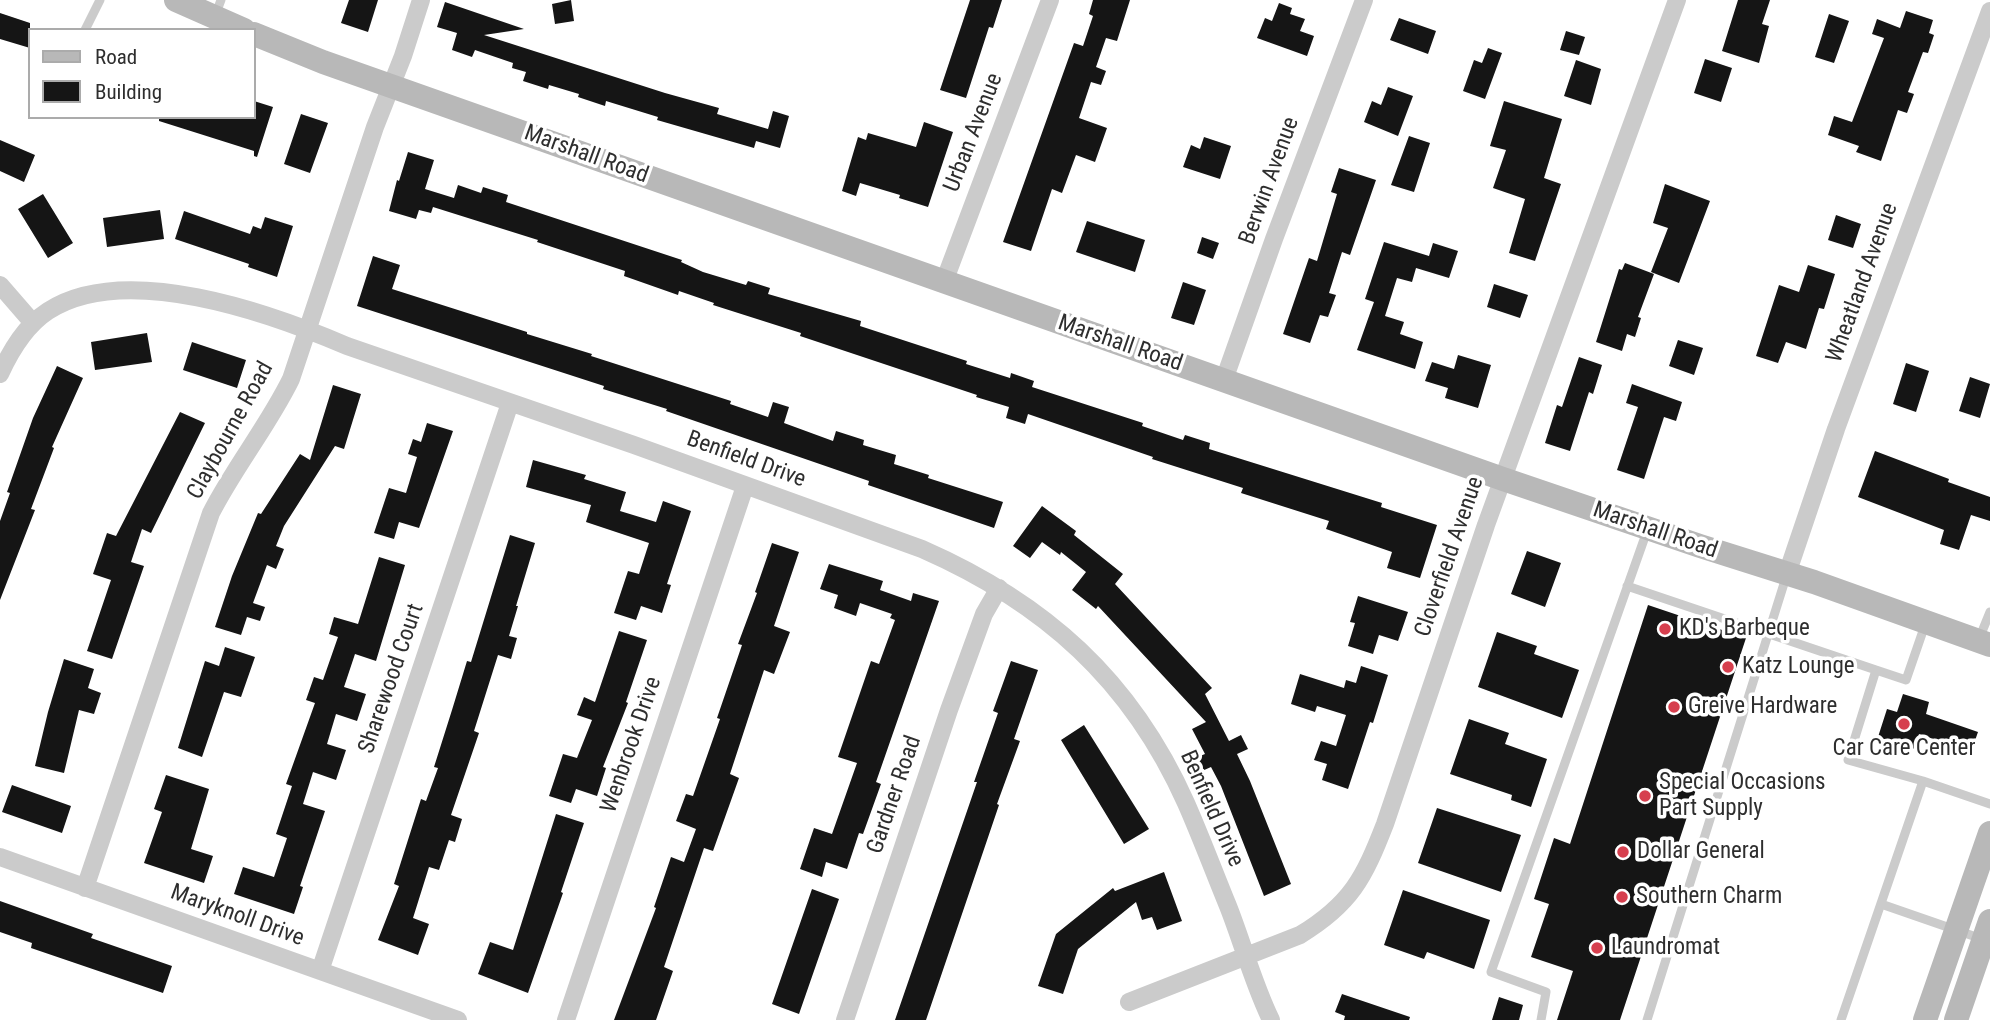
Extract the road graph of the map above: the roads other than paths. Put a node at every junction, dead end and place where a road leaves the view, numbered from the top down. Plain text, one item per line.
1 (100, 0) edge
2 (176, 0) edge
3 (421, 0) edge
4 (1050, 0) edge
5 (1364, 0) edge
6 (1677, 0) edge
7 (218, 9) edge
8 (1990, 11) edge
9 (86, 28) edge
10 (242, 28) edge
11 (256, 35) edge
12 (391, 85) junction
13 (944, 282) junction
14 (0, 285) edge
15 (33, 323) junction
16 (309, 329) junction
17 (0, 374) edge
18 (1224, 380) junction
19 (510, 402) junction
20 (1503, 479) junction
21 (745, 486) junction
22 (1647, 528) junction
23 (1787, 574) junction
24 (1627, 586) junction
25 (999, 588) junction
26 (1990, 612) edge
27 (1926, 623) junction
28 (1768, 634) junction
29 (1984, 643) edge
30 (1877, 670) junction
31 (1923, 781) junction
32 (1990, 804) edge
33 (1990, 834) edge
34 (0, 857) edge
35 (85, 888) junction
36 (1881, 904) junction
37 (1955, 930) junction
38 (1988, 934) edge
39 (1245, 956) junction
40 (320, 971) junction
41 (1129, 1002) dead end
42 (458, 1020) edge
43 (566, 1020) edge
44 (845, 1020) edge
45 (1271, 1020) edge
46 (1541, 1020) edge
47 (1647, 1020) edge
48 (1841, 1020) edge
49 (1925, 1020) edge
50 (1956, 1020) edge

1 - 9 lane
2 - 7 street
3 - 12 street, Claybourne Road
4 - 13 street, Urban Avenue
5 - 18 street, Berwin Avenue
6 - 20 street, Cloverfield Avenue
7 - 10 street
8 - 23 street, Wheatland Avenue
11 - 12 street, Marshall Road
12 - 13 street, Marshall Road
12 - 16 street, Claybourne Road
13 - 18 street, Marshall Road
14 - 15 street
15 - 16 street, Benfield Drive
15 - 17 street, Benfield Drive
16 - 19 street, Benfield Drive
16 - 35 street, Claybourne Road
18 - 20 street, Marshall Road
19 - 21 street, Benfield Drive
19 - 40 street, Sharewood Court
20 - 22 street, Marshall Road
20 - 39 street, Cloverfield Avenue
21 - 25 street, Benfield Drive
21 - 43 street, Wenbrook Drive
22 - 23 street, Marshall Road
22 - 24 lane
23 - 27 street, Marshall Road
23 - 28 lane
24 - 28 lane
24 - 46 lane
25 - 39 street, Benfield Drive
25 - 44 street, Gardner Road
26 - 29 lane
27 - 29 street, Marshall Road
27 - 30 lane
28 - 30 lane
28 - 47 lane
30 - 31 lane
31 - 32 lane
31 - 36 lane
33 - 37 street
34 - 35 street, Maryknoll Drive
35 - 40 street, Maryknoll Drive
36 - 37 lane
36 - 48 lane
37 - 38 lane
37 - 49 street
38 - 50 street
39 - 41 street, Cloverfield Avenue
39 - 45 street, Benfield Drive
40 - 42 street, Maryknoll Drive

